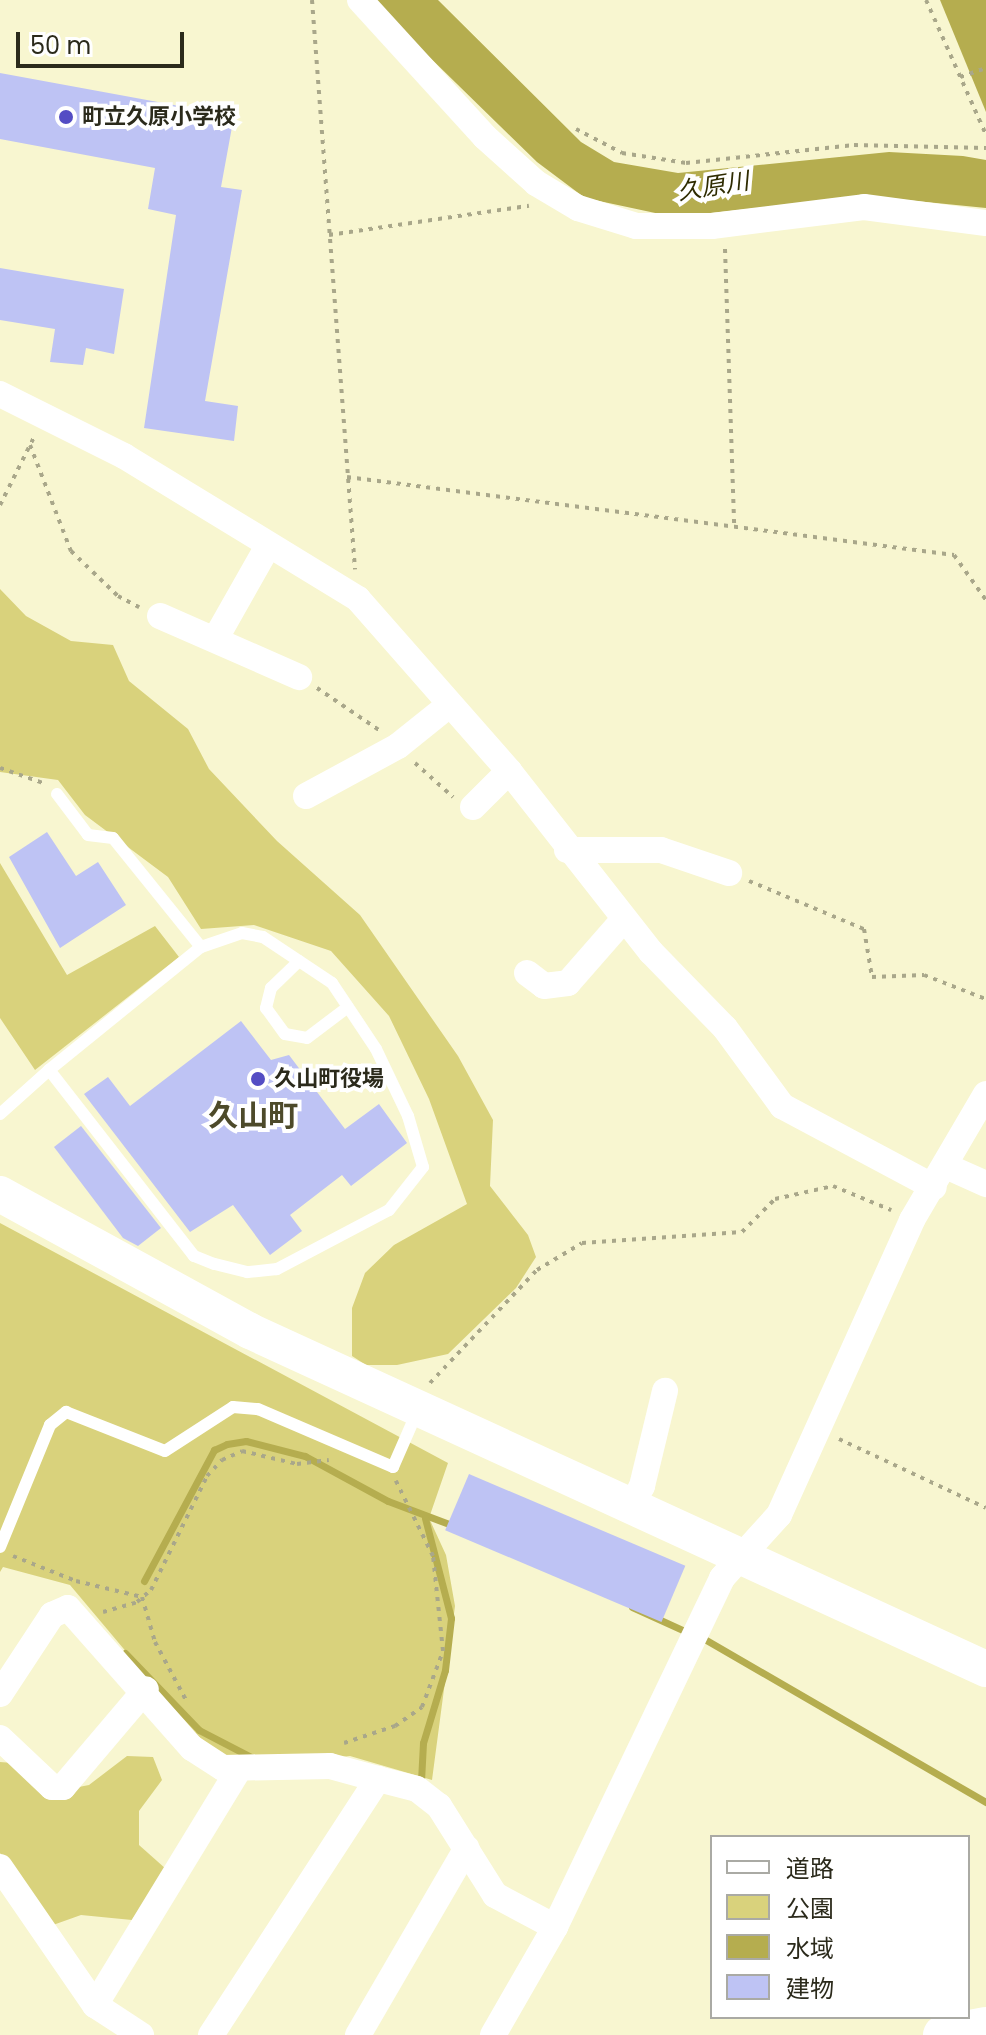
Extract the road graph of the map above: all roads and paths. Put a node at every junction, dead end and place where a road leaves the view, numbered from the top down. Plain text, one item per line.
1 (312, 0) edge
2 (360, 0) edge
3 (926, 0) edge
4 (986, 68) edge
5 (960, 77) junction
6 (576, 129) dead end
7 (986, 135) edge
8 (986, 148) edge
9 (566, 201) junction
10 (986, 223) edge
11 (724, 224) junction
12 (329, 235) junction
13 (0, 394) edge
14 (44, 417) junction
15 (30, 445) junction
16 (347, 477) junction
17 (0, 505) edge
18 (734, 527) junction
19 (268, 546) junction
20 (358, 599) junction
21 (986, 600) edge
22 (160, 616) joint
23 (217, 636) junction
24 (299, 677) dead end
25 (449, 705) junction
26 (0, 768) edge
27 (509, 771) junction
28 (57, 794) joint
29 (306, 796) dead end
30 (473, 807) dead end
31 (567, 850) junction
32 (729, 873) joint
33 (624, 919) junction
34 (201, 947) junction
35 (299, 961) junction
36 (527, 973) dead end
37 (986, 999) edge
38 (348, 1007) junction
39 (49, 1070) junction
40 (986, 1094) edge
41 (0, 1114) edge
42 (941, 1177) junction
43 (986, 1184) edge
44 (0, 1194) edge
45 (912, 1220) junction
46 (665, 1391) dead end
47 (413, 1406) junction
48 (818, 1430) junction
49 (340, 1446) junction
50 (393, 1467) junction
51 (630, 1507) junction
52 (986, 1508) edge
53 (0, 1547) edge
54 (0, 1554) edge
55 (740, 1557) junction
56 (142, 1597) junction
57 (77, 1616) junction
58 (986, 1669) edge
59 (146, 1689) junction
60 (0, 1694) edge
61 (190, 1707) dead end
62 (0, 1738) edge
63 (330, 1746) dead end
64 (237, 1772) junction
65 (378, 1779) junction
66 (467, 1848) junction
67 (0, 1867) edge
68 (555, 1927) junction
69 (95, 2005) junction
70 (986, 2027) edge
71 (141, 2035) edge
72 (211, 2035) edge
73 (358, 2035) edge
74 (493, 2035) edge
75 (943, 2035) edge

1 - 12 path
2 - 9 street
3 - 5 path
4 - 5 path
5 - 7 path
6 - 8 path
9 - 11 street
9 - 12 path
10 - 11 street
11 - 18 path
12 - 16 path
13 - 14 street
14 - 15 path
14 - 19 street
15 - 17 path
15 - 22 path
16 - 18 path
16 - 20 path
18 - 21 path
19 - 20 street
19 - 23 street
20 - 25 street
22 - 23 street
23 - 24 street
25 - 27 street
25 - 29 street
26 - 28 path
27 - 30 street
27 - 31 street
28 - 34 lane
31 - 32 street
31 - 33 street
32 - 37 path
33 - 36 street
33 - 42 street
34 - 35 lane
34 - 39 lane
35 - 38 lane
35 - 38 lane
38 - 39 lane
39 - 41 lane
40 - 42 street
42 - 43 street
42 - 45 street
44 - 47 street
45 - 47 path
45 - 48 street
46 - 51 street
47 - 50 lane
47 - 51 street
48 - 52 path
48 - 55 street
49 - 50 lane
49 - 53 lane
49 - 56 path
50 - 63 path
51 - 55 street
54 - 56 path
55 - 58 street
55 - 68 street
56 - 57 path
56 - 61 path
57 - 59 street
57 - 60 street
59 - 62 street
59 - 64 street
64 - 65 street
64 - 69 street
65 - 66 street
65 - 72 street
66 - 68 street
66 - 73 street
67 - 69 street
68 - 74 street
69 - 71 street
70 - 75 main road

